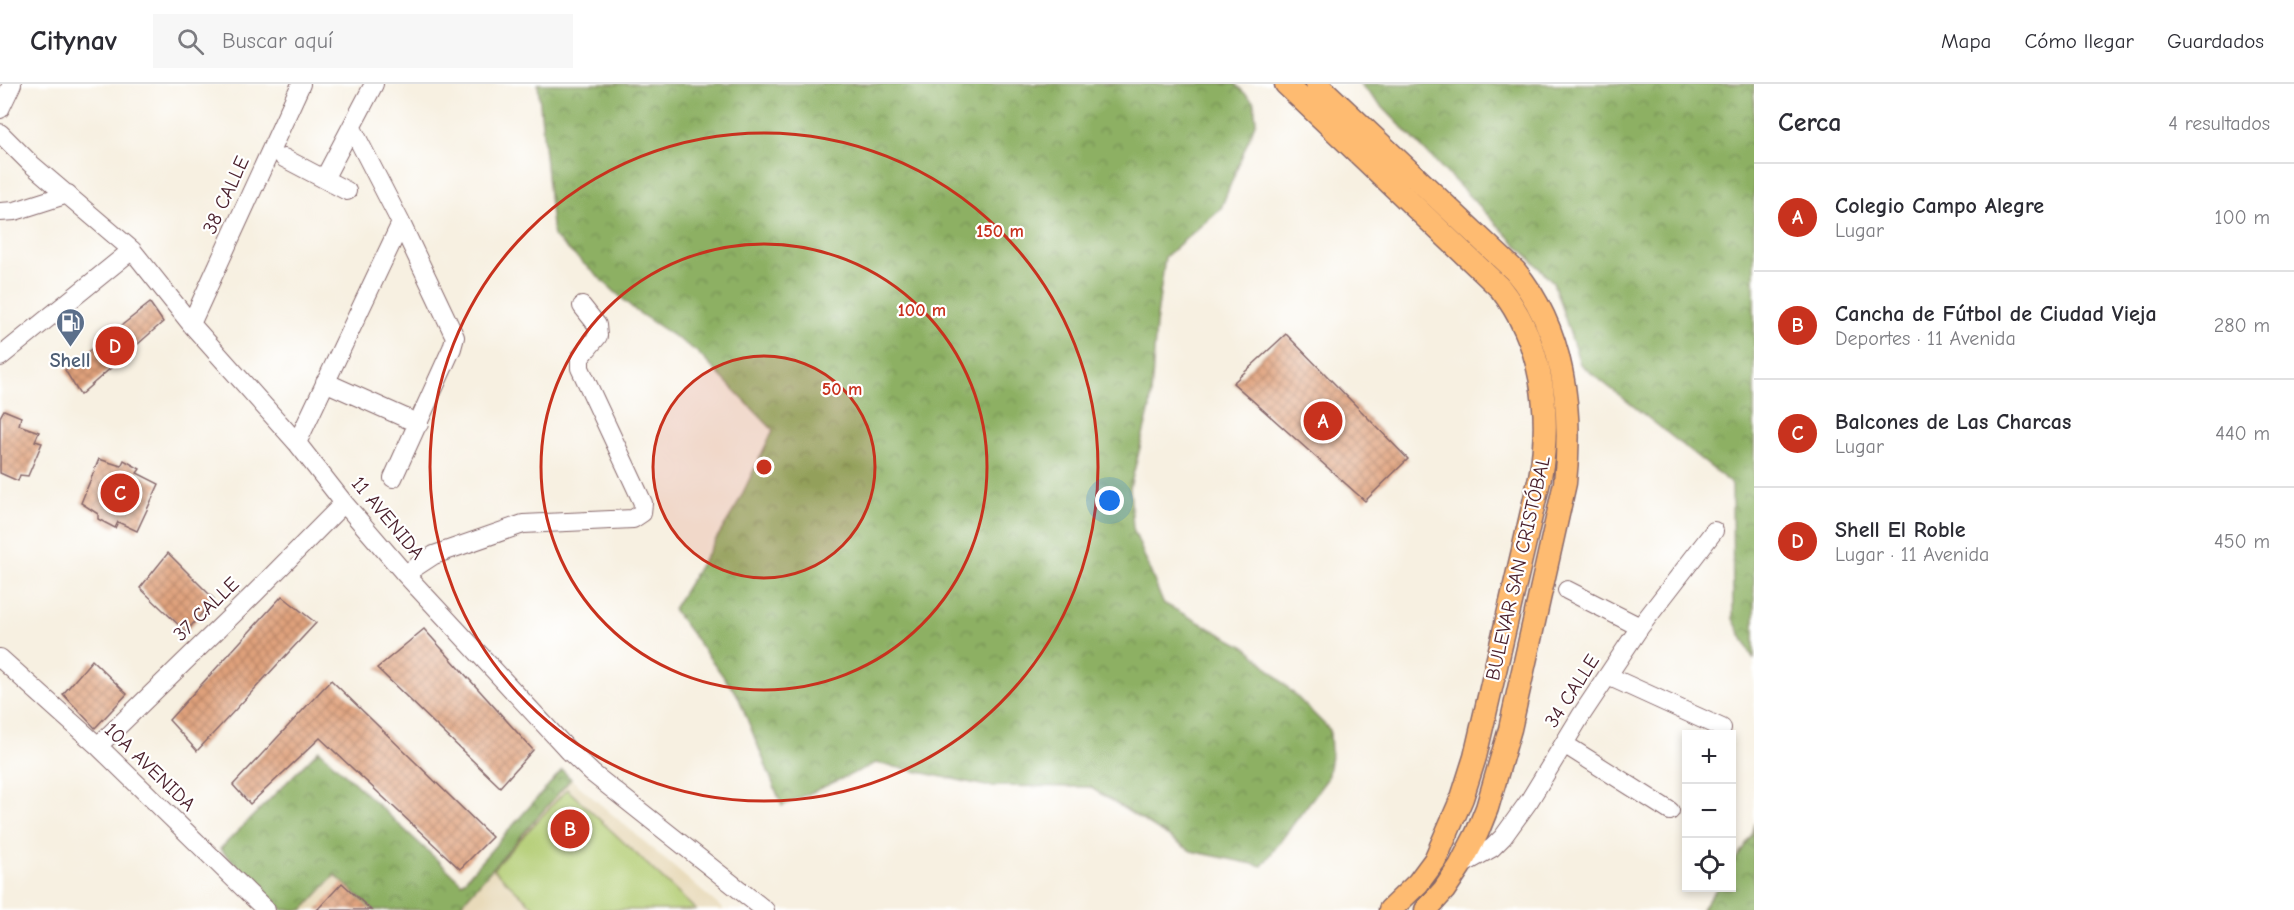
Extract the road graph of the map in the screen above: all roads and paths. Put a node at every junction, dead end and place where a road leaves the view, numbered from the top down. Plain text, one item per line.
1 (12, 84) edge
2 (301, 84) edge
3 (374, 84) edge
4 (1286, 84) edge
5 (1317, 84) edge
6 (0, 109) edge
7 (352, 128) junction
8 (0, 133) edge
9 (284, 158) dead end
10 (324, 179) junction
11 (347, 191) dead end
12 (68, 194) junction
13 (0, 212) edge
14 (401, 223) junction
15 (132, 250) junction
16 (582, 306) dead end
17 (191, 324) junction
18 (0, 357) edge
19 (325, 382) junction
20 (419, 423) junction
21 (297, 443) junction
22 (393, 478) dead end
23 (344, 503) junction
24 (1714, 531) dead end
25 (405, 574) junction
26 (1567, 590) dead end
27 (1641, 627) junction
28 (0, 658) edge
29 (1608, 676) junction
30 (1722, 728) dead end
31 (1564, 744) junction
32 (98, 746) junction
33 (1670, 811) dead end
34 (1460, 866) junction
35 (266, 910) edge
36 (765, 910) edge
37 (1390, 910) edge
38 (1426, 910) edge

1 - 6 street
2 - 17 street, 38 CALLE
3 - 7 street
4 - 37 main road, BULEVAR SAN CRISTÓBAL
5 - 34 main road, BULEVAR SAN CRISTÓBAL
7 - 10 street
7 - 14 street
8 - 12 street, 11 AVENIDA
9 - 10 street
10 - 11 street
12 - 13 street
12 - 15 street, 11 AVENIDA
14 - 19 street
14 - 20 street
15 - 17 street, 11 AVENIDA
15 - 18 street
16 - 25 street
17 - 21 street, 11 AVENIDA
19 - 20 street
19 - 21 street
20 - 22 street
21 - 23 street, 11 AVENIDA
23 - 25 street, 11 AVENIDA
23 - 32 street, 37 CALLE
24 - 27 street, 34 CALLE
25 - 36 street, 11 AVENIDA
26 - 27 street
27 - 29 street, 34 CALLE
28 - 32 street, 10A AVENIDA
29 - 30 street
29 - 31 street, 34 CALLE
31 - 33 street
31 - 34 street, 34 CALLE
32 - 35 street, 10A AVENIDA
34 - 38 main road, BULEVAR SAN CRISTÓBAL

